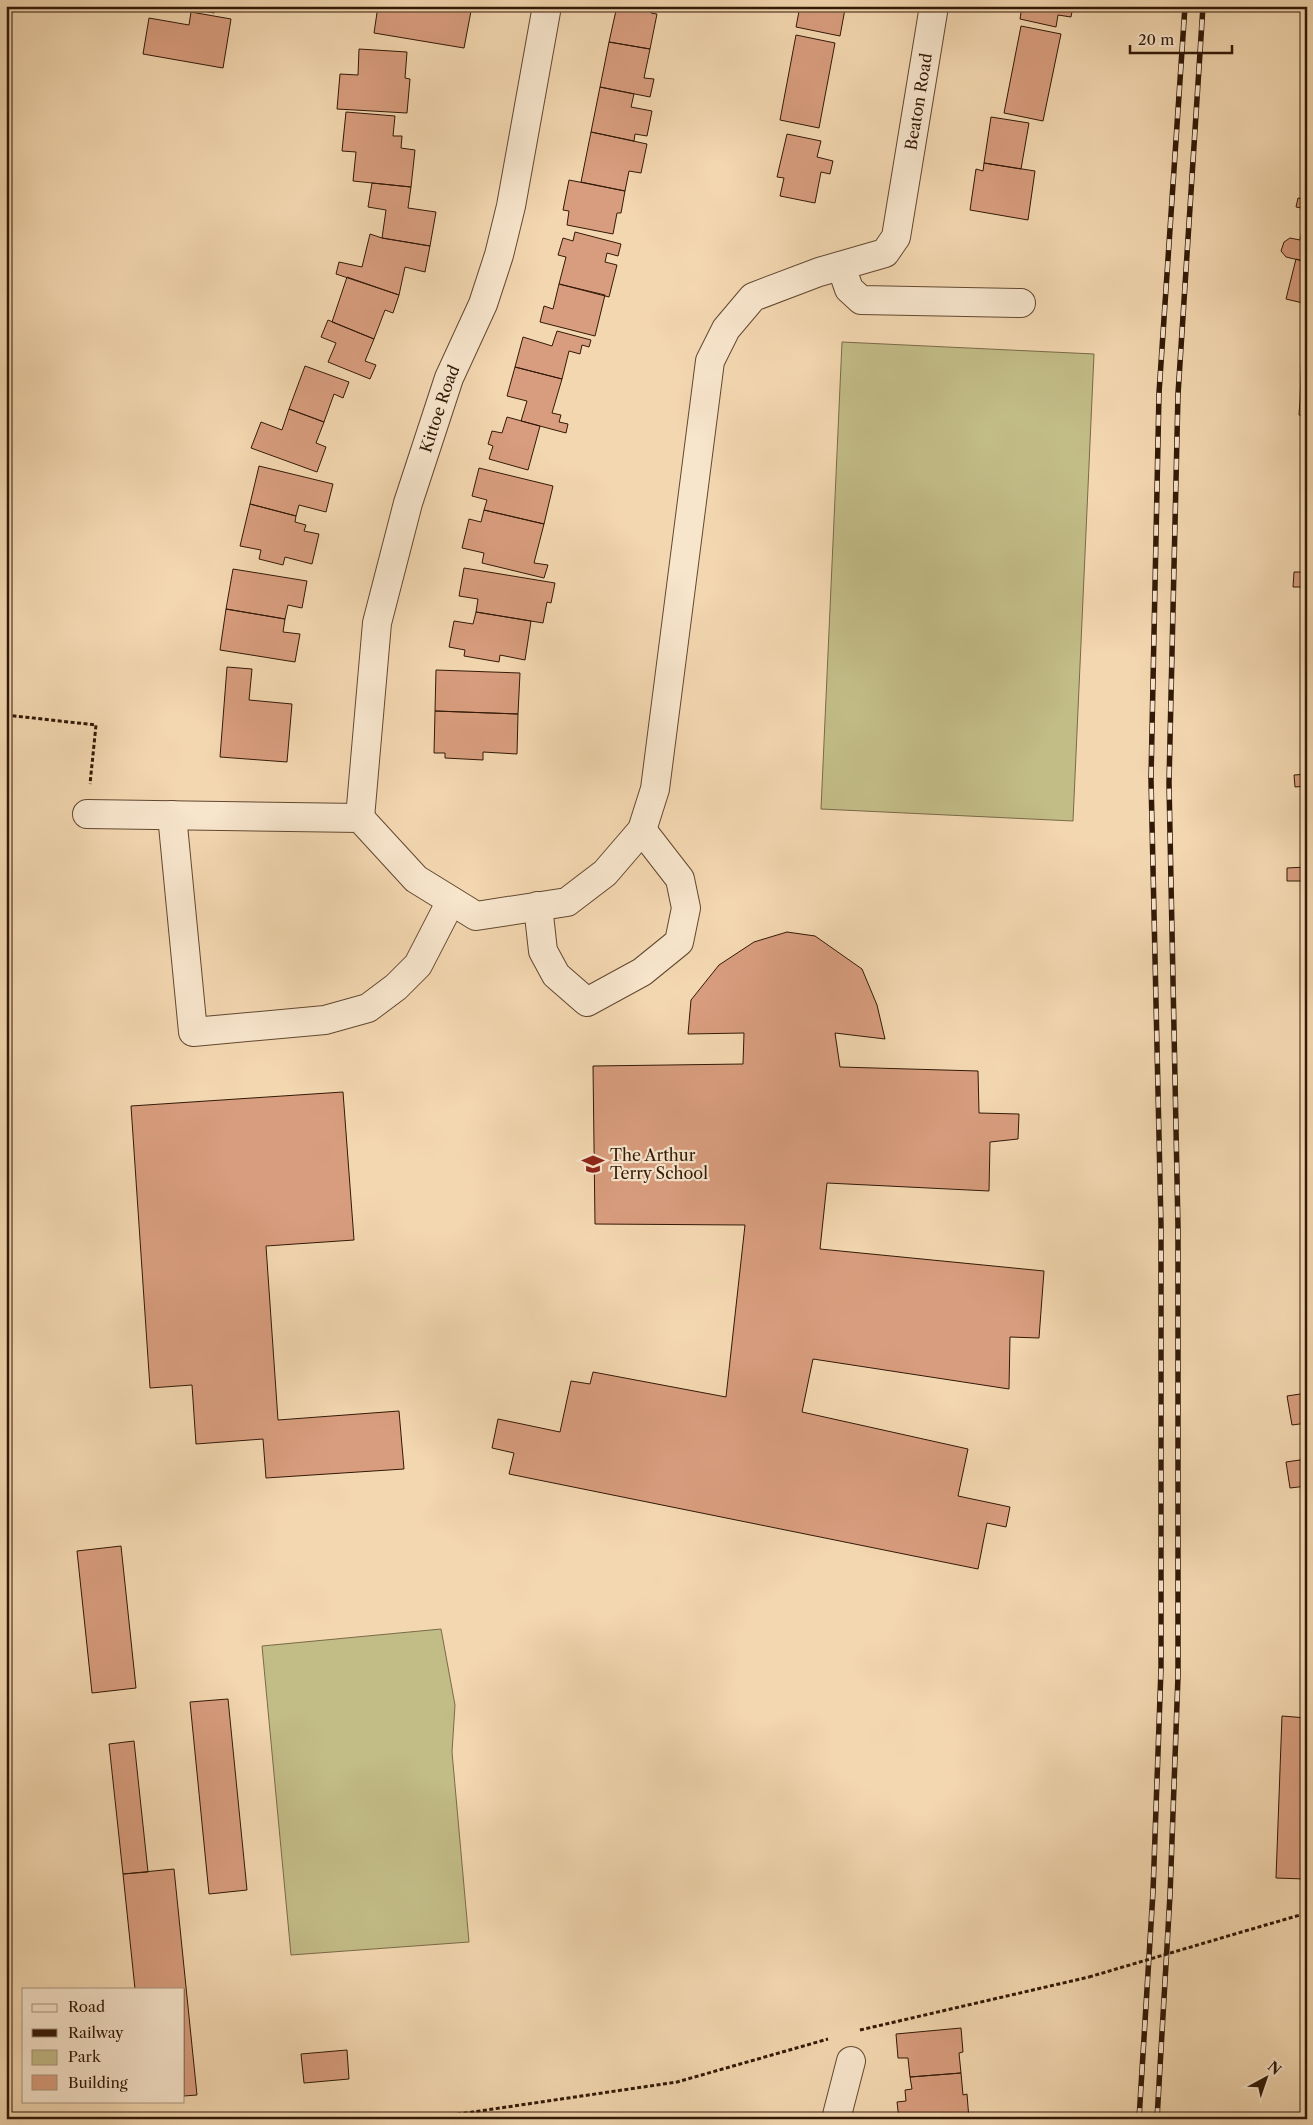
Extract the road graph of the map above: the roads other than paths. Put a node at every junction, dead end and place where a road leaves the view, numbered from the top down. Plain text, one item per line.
1 (547, 6) edge
2 (934, 6) edge
3 (840, 266) junction
4 (1021, 303) dead end
5 (87, 814) road end
6 (172, 815) junction
7 (360, 818) junction
8 (642, 830) junction
9 (451, 901) junction
10 (538, 906) junction
11 (851, 2061) dead end
12 (836, 2119) edge

1 - 7 street, Kittoe Road
2 - 3 street, Beaton Road
3 - 4 street
3 - 8 street, Beaton Road
5 - 6 street
6 - 7 street
6 - 9 street
7 - 9 street
8 - 10 street
8 - 10 street
9 - 10 street
11 - 12 street

